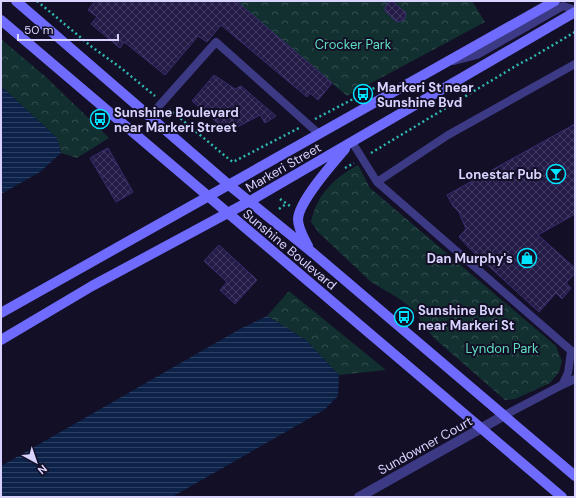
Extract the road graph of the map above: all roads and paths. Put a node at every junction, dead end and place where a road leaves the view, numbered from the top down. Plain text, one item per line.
1 (16, 1) edge
2 (555, 1) edge
3 (575, 11) edge
4 (1, 20) edge
5 (575, 32) edge
6 (443, 64) junction
7 (575, 64) edge
8 (150, 116) junction
9 (319, 134) junction
10 (352, 142) junction
11 (362, 158) junction
12 (342, 170) dead end
13 (377, 182) junction
14 (230, 184) junction
15 (208, 197) junction
16 (280, 198) dead end
17 (250, 201) junction
18 (286, 204) junction
19 (293, 208) dead end
20 (279, 209) dead end
21 (228, 214) junction
22 (313, 253) junction
23 (1, 313) edge
24 (1, 340) edge
25 (573, 353) edge
26 (575, 379) edge
27 (562, 384) junction
28 (504, 416) junction
29 (481, 428) junction
30 (575, 476) edge
31 (360, 497) edge
32 (562, 497) edge

1 - 8 main road, Sunshine Boulevard
2 - 6 main road, Markeri Street
3 - 6 lane
3 - 10 main road, Markeri Street
4 - 15 main road, Sunshine Boulevard
5 - 11 path
6 - 9 main road, Markeri Street
7 - 13 lane
8 - 9 lane
8 - 14 main road, Sunshine Boulevard
9 - 14 main road, Markeri Street
10 - 11 lane
10 - 17 main road, Markeri Street
10 - 22 main road
11 - 12 path
11 - 13 lane
13 - 25 lane
14 - 15 main road, Markeri Street
14 - 17 main road, Sunshine Boulevard
15 - 21 main road, Sunshine Boulevard
15 - 23 main road, Markeri Street
16 - 18 path
17 - 21 main road, Markeri Street
17 - 22 main road, Sunshine Boulevard
18 - 19 path
18 - 20 path
21 - 24 main road, Markeri Street
21 - 29 main road, Sunshine Boulevard
22 - 28 main road, Sunshine Boulevard
25 - 27 lane
26 - 27 lane
27 - 28 lane
28 - 29 street, Sundowner Court
28 - 30 main road, Sunshine Boulevard
29 - 31 street, Sundowner Court
29 - 32 main road, Sunshine Boulevard

